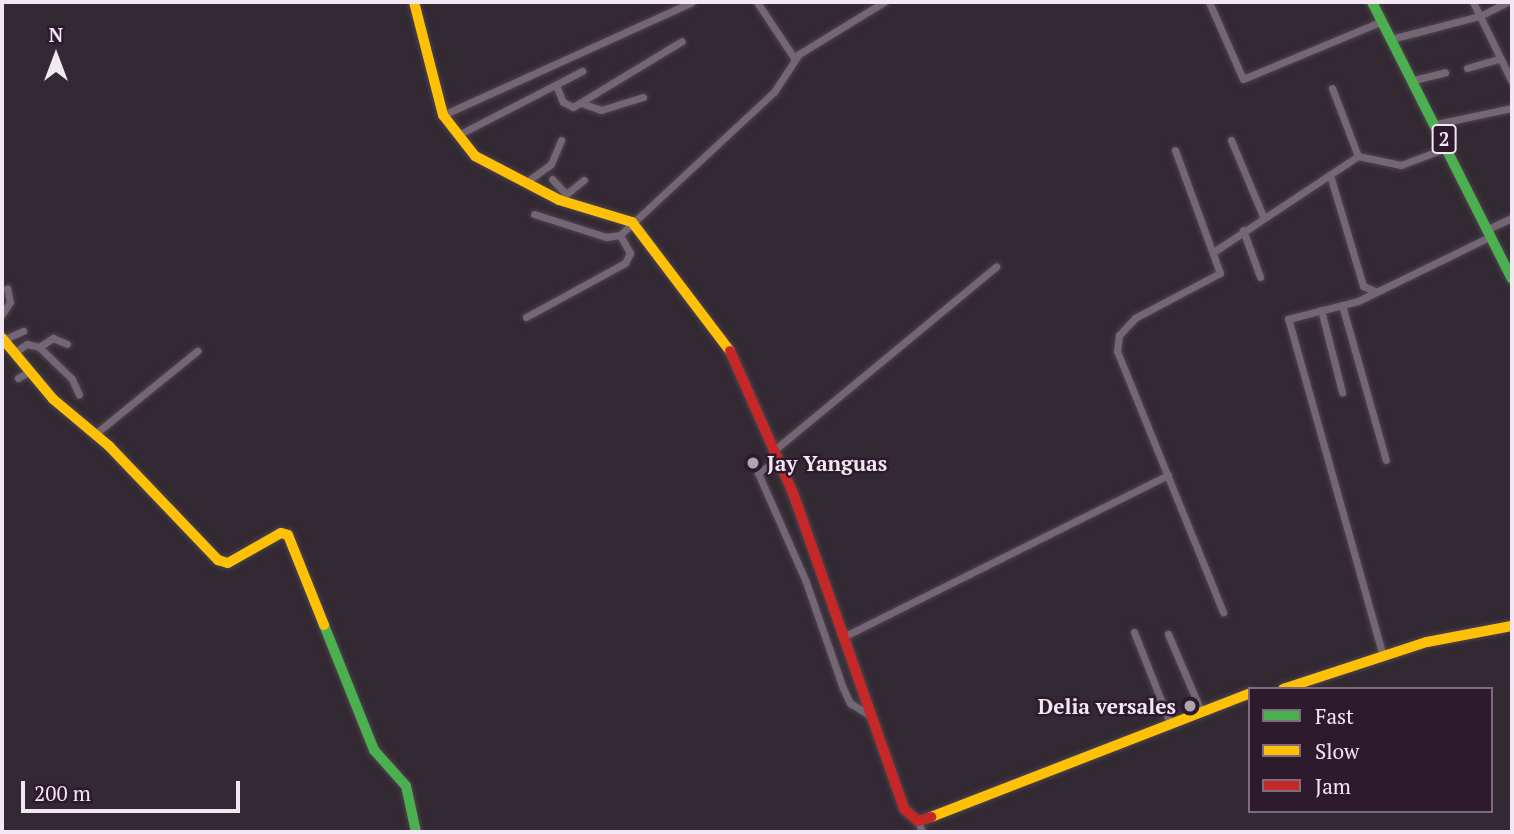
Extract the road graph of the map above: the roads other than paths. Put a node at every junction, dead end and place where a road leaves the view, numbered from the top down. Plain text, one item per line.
1 (414, 2) edge
2 (692, 2) edge
3 (757, 2) edge
4 (884, 2) edge
5 (1209, 2) edge
6 (1371, 2) edge
7 (1473, 2) edge
8 (1507, 2) edge
9 (1480, 16) junction
10 (1382, 21) junction
11 (1391, 39) junction
12 (682, 40) dead end
13 (794, 58) junction
14 (1501, 58) junction
15 (1468, 68) dead end
16 (582, 71) dead end
17 (1445, 72) dead end
18 (1414, 80) junction
19 (1512, 82) edge
20 (556, 85) junction
21 (1332, 88) dead end
22 (643, 97) dead end
23 (581, 103) junction
24 (1512, 108) edge
25 (443, 115) junction
26 (1436, 124) junction
27 (458, 135) junction
28 (1231, 140) dead end
29 (561, 141) dead end
30 (1449, 147) junction
31 (1175, 150) dead end
32 (1358, 156) junction
33 (1329, 175) junction
34 (552, 179) dead end
35 (584, 180) dead end
36 (525, 183) junction
37 (562, 197) junction
38 (534, 214) dead end
39 (1263, 216) junction
40 (1512, 218) edge
41 (632, 222) junction
42 (1243, 230) junction
43 (1490, 232) junction
44 (620, 235) junction
45 (1215, 251) junction
46 (996, 267) dead end
47 (1260, 277) dead end
48 (1512, 279) edge
49 (7, 288) dead end
50 (1375, 291) junction
51 (1342, 305) junction
52 (1321, 310) junction
53 (2, 314) edge
54 (526, 317) dead end
55 (23, 331) dead end
56 (3, 339) edge
57 (67, 344) dead end
58 (39, 347) junction
59 (197, 351) dead end
60 (15, 352) junction
61 (30, 372) junction
62 (18, 378) dead end
63 (1342, 392) dead end
64 (79, 395) dead end
65 (95, 434) junction
66 (774, 457) junction
67 (1387, 460) dead end
68 (1168, 475) junction
69 (1223, 612) dead end
70 (1512, 626) edge
71 (1134, 632) dead end
72 (1168, 634) dead end
73 (845, 636) junction
74 (1383, 656) junction
75 (1289, 687) edge
76 (1248, 694) edge
77 (1201, 711) junction
78 (871, 716) junction
79 (1170, 723) junction
80 (918, 821) junction
81 (416, 832) edge
82 (922, 832) edge

1 - 25 main road
2 - 25 street
3 - 13 street
4 - 13 street
5 - 10 street
6 - 10 main road, 2
7 - 9 street
8 - 9 street
9 - 11 street
9 - 14 street
10 - 11 main road, 2
11 - 18 main road, 2
12 - 23 street
13 - 41 street
14 - 15 street
14 - 19 street
16 - 20 street
17 - 18 street
18 - 26 main road, 2
20 - 23 street
20 - 27 street
21 - 32 street
22 - 23 street
24 - 26 street
25 - 27 main road
26 - 30 main road, 2
27 - 36 main road
28 - 39 street
29 - 36 street
30 - 32 street
30 - 43 main road, 2
31 - 45 street
32 - 33 street
33 - 39 street
33 - 50 street
34 - 37 street
35 - 37 street
36 - 37 main road
37 - 41 main road
38 - 44 street
39 - 42 street
40 - 43 street
41 - 44 street
41 - 66 main road
42 - 45 street
42 - 47 street
43 - 48 main road, 2
43 - 50 street
44 - 54 street
45 - 68 street
46 - 66 street
49 - 53 street
50 - 51 street
51 - 52 street
51 - 67 street
52 - 63 street
52 - 74 street
55 - 56 street
56 - 60 main road
57 - 58 street
58 - 60 street
58 - 64 street
59 - 65 street
60 - 61 main road
61 - 62 street
61 - 65 main road
65 - 81 main road
66 - 73 main road
66 - 78 street
68 - 69 street
68 - 73 street
70 - 74 main road
71 - 79 street
72 - 77 street
73 - 78 main road
74 - 75 main road
76 - 77 main road
77 - 79 main road
78 - 80 main road
79 - 80 main road
80 - 82 street

